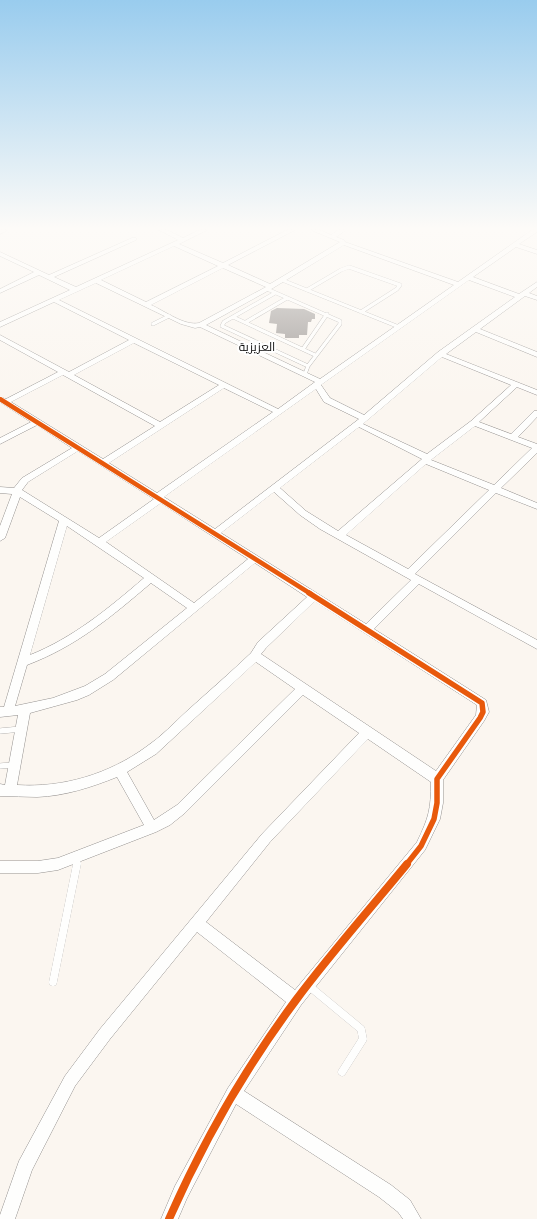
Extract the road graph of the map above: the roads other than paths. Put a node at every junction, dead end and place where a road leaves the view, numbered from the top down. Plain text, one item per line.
1 (70, 287) edge
2 (82, 287) edge
3 (110, 287) edge
4 (181, 287) edge
5 (299, 287) edge
6 (312, 287) edge
7 (399, 287) edge
8 (456, 287) edge
9 (497, 287) edge
10 (533, 287) edge
11 (269, 288) joint
12 (76, 290) junction
13 (307, 290) junction
14 (275, 293) junction
15 (522, 295) junction
16 (287, 298) junction
17 (537, 298) edge
18 (54, 300) junction
19 (146, 305) junction
20 (236, 306) junction
21 (245, 310) junction
22 (361, 312) junction
23 (327, 314) junction
24 (169, 316) junction
25 (233, 316) junction
26 (246, 322) junction
27 (0, 324) edge
28 (153, 324) dead end
29 (201, 325) junction
30 (399, 327) junction
31 (475, 329) junction
32 (0, 337) edge
33 (134, 340) junction
34 (258, 344) junction
35 (250, 348) junction
36 (303, 349) junction
37 (441, 354) junction
38 (316, 355) junction
39 (537, 355) edge
40 (308, 366) junction
41 (66, 374) junction
42 (305, 374) junction
43 (319, 383) junction
44 (516, 384) junction
45 (224, 385) junction
46 (537, 393) edge
47 (3, 401) edge
48 (278, 412) junction
49 (537, 413) edge
50 (361, 421) junction
51 (37, 422) junction
52 (474, 423) junction
53 (161, 426) junction
54 (512, 438) junction
55 (0, 441) edge
56 (78, 448) junction
57 (537, 448) edge
58 (427, 460) junction
59 (103, 463) junction
60 (275, 488) junction
61 (0, 490) edge
62 (494, 490) junction
63 (17, 491) junction
64 (160, 498) junction
65 (537, 506) edge
66 (64, 520) junction
67 (215, 533) junction
68 (339, 536) junction
69 (0, 538) edge
70 (100, 542) junction
71 (254, 558) junction
72 (413, 576) junction
73 (151, 578) junction
74 (313, 596) junction
75 (194, 608) junction
76 (366, 630) junction
77 (537, 645) edge
78 (255, 656) junction
79 (22, 662) junction
80 (303, 688) junction
81 (25, 708) junction
82 (4, 712) edge
83 (21, 729) junction
84 (0, 731) edge
85 (368, 732) junction
86 (14, 765) junction
87 (0, 766) edge
88 (120, 770) junction
89 (437, 779) junction
90 (5, 790) edge
91 (152, 828) junction
92 (78, 857) junction
93 (0, 867) edge
94 (196, 923) junction
95 (53, 982) dead end
96 (308, 985) junction
97 (296, 1000) junction
98 (342, 1072) dead end
99 (233, 1093) junction
100 (5, 1214) edge
101 (169, 1219) edge
102 (414, 1219) edge

1 - 12 street
2 - 12 street
3 - 19 street
4 - 19 street
5 - 13 lane
6 - 13 lane
7 - 22 lane
8 - 30 street
9 - 15 street
10 - 15 street
11 - 14 lane
11 - 20 street
12 - 18 street
13 - 22 lane
14 - 16 lane
14 - 21 lane
15 - 17 street
15 - 31 street
16 - 23 lane
16 - 26 lane
18 - 27 street
18 - 33 street
19 - 24 street
20 - 21 lane
20 - 29 street
21 - 25 lane
22 - 30 lane
23 - 36 lane
23 - 38 lane
24 - 28 lane
24 - 29 street
25 - 26 lane
25 - 34 lane
26 - 36 lane
29 - 35 street
30 - 43 street
31 - 37 street
31 - 39 street
32 - 41 street
33 - 41 street
33 - 45 street
34 - 35 lane
34 - 40 lane
35 - 42 street
36 - 38 lane
37 - 44 street
37 - 50 street
38 - 40 lane
40 - 42 lane
41 - 47 street
41 - 53 street
42 - 43 street
43 - 48 street
43 - 50 street
44 - 46 street
44 - 52 street
45 - 48 street
45 - 53 street
47 - 51 street
48 - 64 street
49 - 54 street
50 - 58 street
50 - 60 street
51 - 55 street
51 - 56 street
52 - 54 street
52 - 58 street
53 - 59 street
54 - 57 street
56 - 59 street
56 - 63 street
57 - 62 street
58 - 62 street
58 - 68 street
59 - 64 street
60 - 67 street
60 - 68 street
61 - 63 street
62 - 65 street
62 - 72 street
63 - 66 street
63 - 69 street
64 - 67 street
64 - 70 street
66 - 70 street
66 - 79 street
67 - 71 street
68 - 72 street
70 - 73 street
71 - 74 street
71 - 75 street
72 - 76 street
72 - 77 street
73 - 75 street
73 - 79 street
74 - 76 street
74 - 78 street
75 - 81 street
76 - 89 street
78 - 80 street
78 - 88 street
79 - 82 street
80 - 85 street
80 - 91 street
81 - 82 street
81 - 83 street
83 - 84 lane
83 - 86 street
85 - 89 street
85 - 94 street
86 - 87 lane
86 - 90 street
88 - 90 street
88 - 91 street
89 - 96 street
91 - 92 street
92 - 93 street
92 - 95 lane
94 - 97 street
94 - 100 street
96 - 97 street
96 - 98 lane
97 - 99 street
99 - 101 street
99 - 102 street

